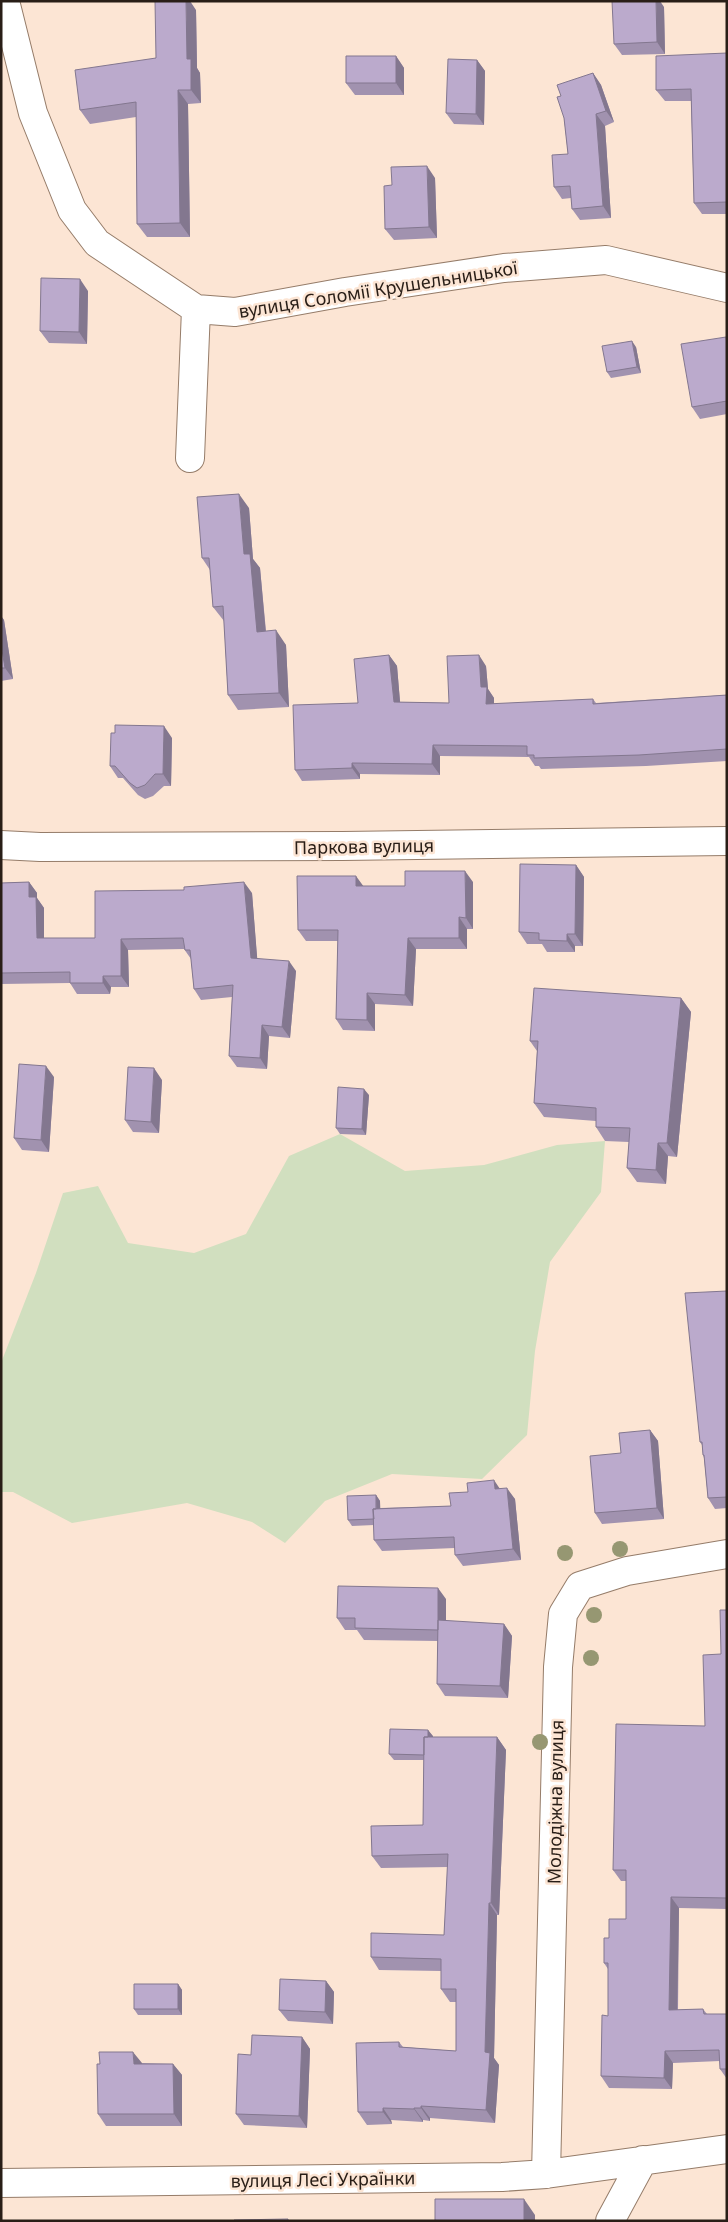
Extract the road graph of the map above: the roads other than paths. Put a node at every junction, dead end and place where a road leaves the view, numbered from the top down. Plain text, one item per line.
1 (5, 1) edge
2 (727, 288) edge
3 (196, 309) junction
4 (190, 458) dead end
5 (727, 841) edge
6 (1, 845) edge
7 (727, 1554) edge
8 (727, 2149) edge
9 (643, 2160) junction
10 (546, 2174) junction
11 (1, 2183) edge
12 (610, 2221) edge

1 - 3 street, вулиця Соломії Крушельницької
2 - 3 street, вулиця Соломії Крушельницької
3 - 4 street
5 - 6 street, Паркова вулиця
7 - 10 street, Молодіжна вулиця
8 - 9 street, вулиця Лесі Українки
9 - 10 street, вулиця Лесі Українки
9 - 12 street
10 - 11 street, вулиця Лесі Українки

